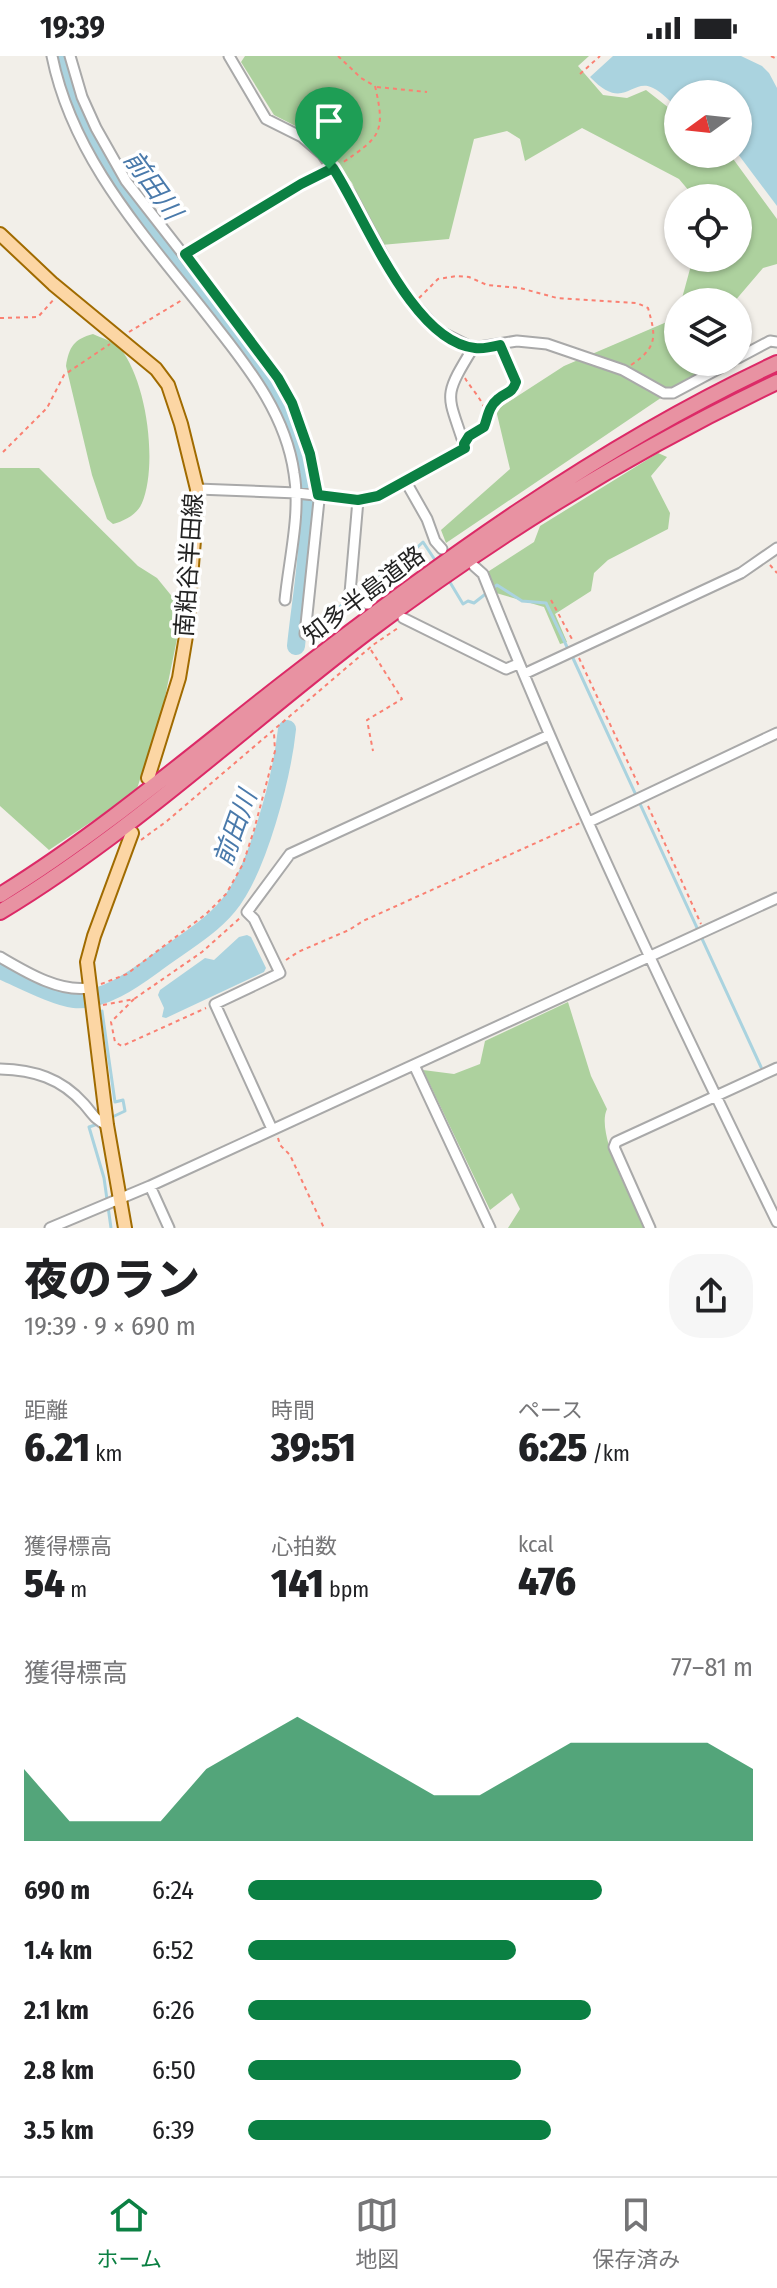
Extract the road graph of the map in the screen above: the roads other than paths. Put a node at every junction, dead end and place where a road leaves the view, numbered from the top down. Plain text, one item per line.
1 (52, 56) edge
2 (70, 56) edge
3 (229, 56) edge
4 (0, 234) edge
5 (777, 342) edge
6 (473, 348) junction
7 (752, 351) edge
8 (777, 363) edge
9 (703, 376) edge
10 (777, 382) edge
11 (406, 482) junction
12 (197, 489) junction
13 (297, 493) junction
14 (318, 495) junction
15 (358, 500) junction
16 (777, 548) edge
17 (442, 549) dead end
18 (474, 566) dead end
19 (285, 600) dead end
20 (368, 604) dead end
21 (406, 620) road end
22 (305, 634) dead end
23 (518, 664) junction
24 (524, 674) junction
25 (777, 733) edge
26 (549, 735) junction
27 (148, 778) dead end
28 (588, 821) junction
29 (130, 838) road end
30 (0, 895) edge
31 (777, 898) edge
32 (0, 912) edge
33 (0, 957) edge
34 (650, 957) junction
35 (90, 998) junction
36 (414, 1065) junction
37 (777, 1068) edge
38 (0, 1069) edge
39 (716, 1096) junction
40 (107, 1125) junction
41 (273, 1129) junction
42 (150, 1186) junction
43 (122, 1199) junction
44 (777, 1222) edge
45 (50, 1228) edge
46 (125, 1228) edge
47 (169, 1228) edge
48 (490, 1228) edge
49 (650, 1228) edge

1 - 13 street
2 - 14 street
3 - 6 street
4 - 12 main road, 南粕谷半田線
5 - 7 street
6 - 9 street
6 - 11 street
8 - 30 highway, 知多半島道路
10 - 32 highway, 知多半島道路
11 - 15 street
11 - 17 street
12 - 13 street
12 - 27 main road, 南粕谷半田線
13 - 14 street
13 - 19 street
14 - 15 street
14 - 22 street
15 - 20 street
16 - 24 street
18 - 23 street
21 - 23 street
23 - 24 street
24 - 26 street
25 - 28 street
26 - 28 street
26 - 41 street
28 - 34 street
29 - 35 main road
31 - 34 street
33 - 35 street
34 - 36 street
34 - 39 street
35 - 40 main road
36 - 41 street
36 - 48 street
37 - 39 street
38 - 40 street
39 - 44 street
39 - 49 street
40 - 43 main road
41 - 42 street
42 - 43 street
42 - 47 street
43 - 45 street
43 - 46 main road

